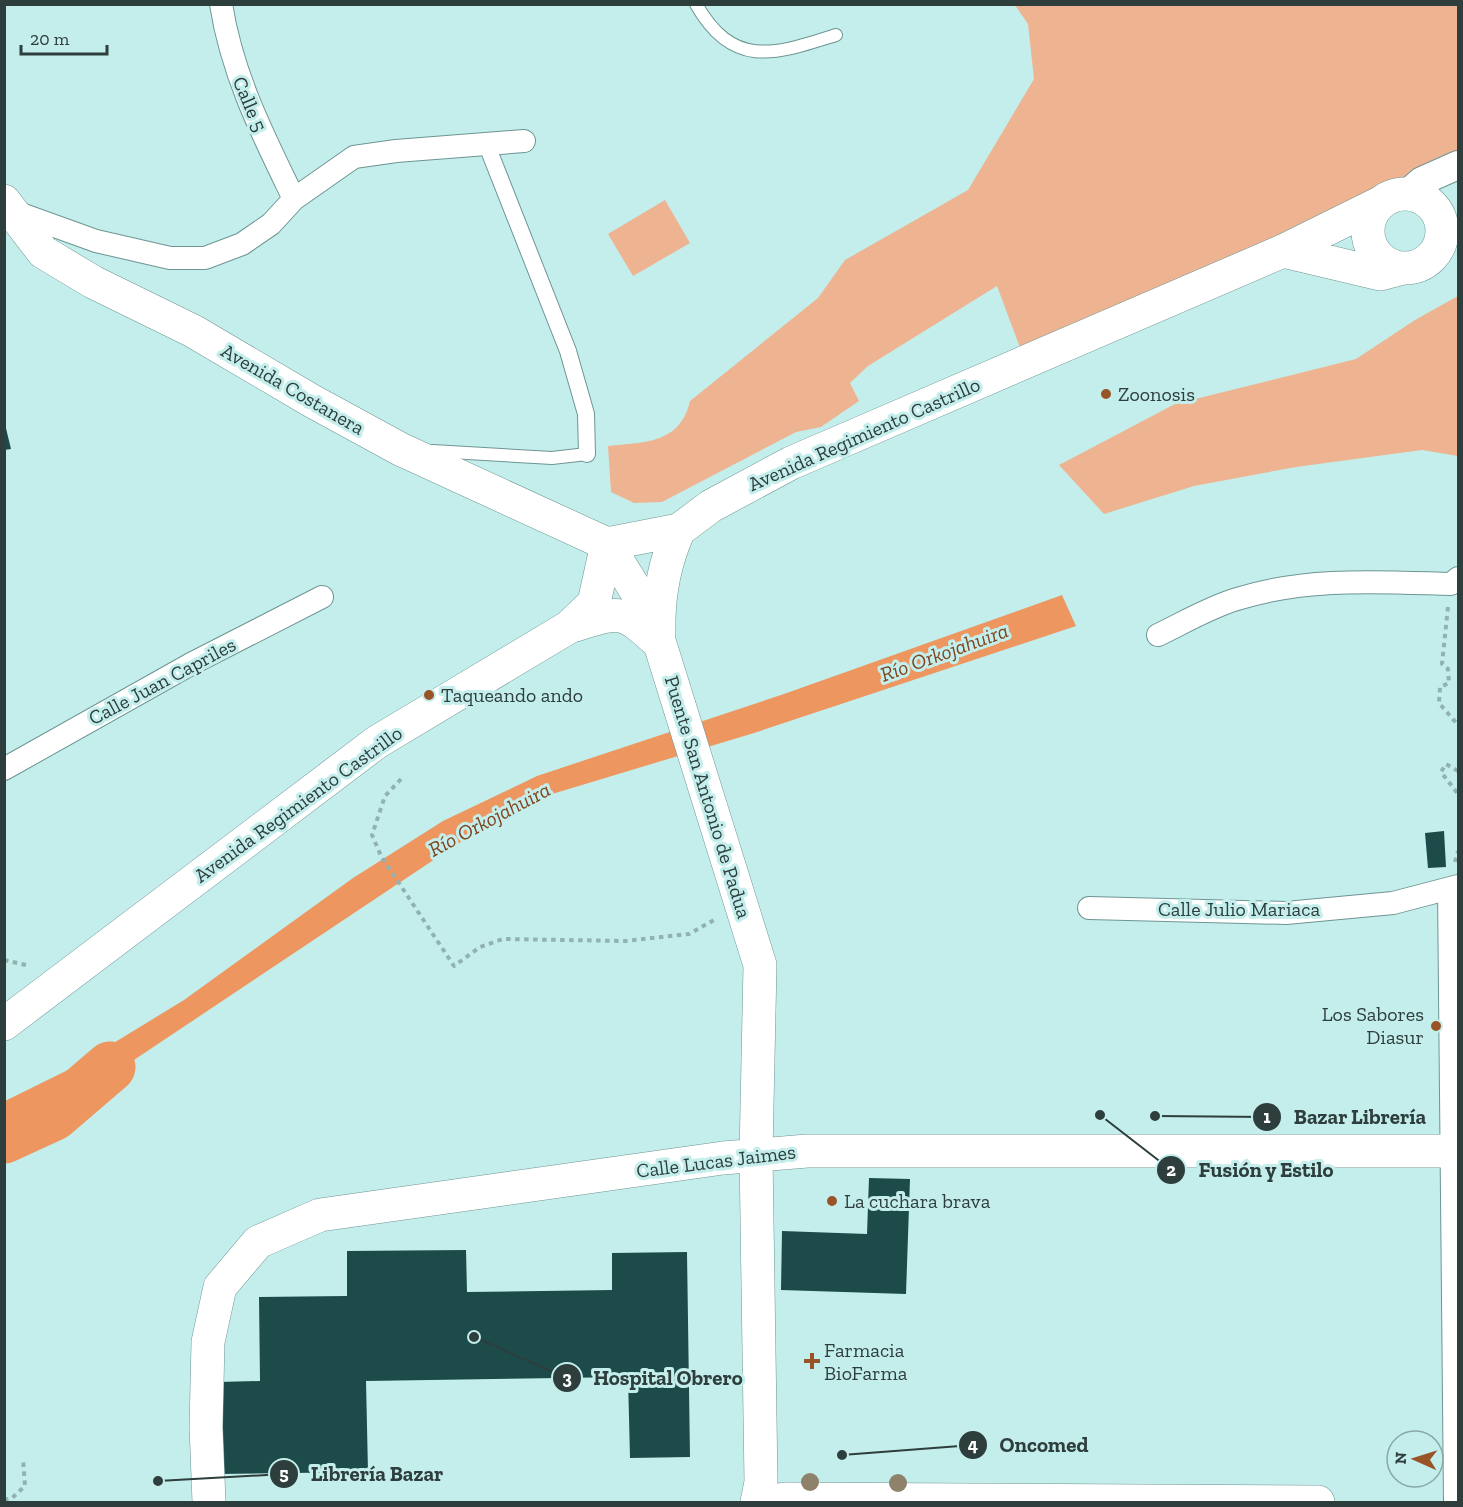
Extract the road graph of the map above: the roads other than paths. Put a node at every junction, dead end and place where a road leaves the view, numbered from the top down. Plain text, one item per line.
1 (221, 4) edge
2 (696, 4) edge
3 (836, 35) dead end
4 (524, 141) dead end
5 (486, 143) junction
6 (1458, 165) edge
7 (1394, 198) junction
8 (294, 199) junction
9 (7, 205) edge
10 (1450, 239) edge
11 (1283, 251) junction
12 (1403, 268) junction
13 (400, 449) junction
14 (587, 454) joint
15 (679, 530) junction
16 (607, 544) junction
17 (1455, 581) edge
18 (322, 597) dead end
19 (569, 627) junction
20 (1158, 635) dead end
21 (661, 649) junction
22 (4, 769) edge
23 (1454, 888) edge
24 (1089, 908) dead end
25 (4, 1024) edge
26 (1455, 1150) edge
27 (756, 1154) junction
28 (209, 1503) edge
29 (757, 1503) edge
30 (777, 1503) edge
31 (1318, 1503) edge
32 (1455, 1503) edge

1 - 8 street, Calle 5
2 - 3 lane
4 - 5 street
5 - 8 street
5 - 14 street
6 - 7 street, Avenida Regimiento Castrillo
7 - 10 main road
7 - 11 main road, Avenida Regimiento Castrillo
7 - 12 main road
8 - 9 street
9 - 13 main road, Avenida Costanera
10 - 12 main road
11 - 12 main road
11 - 15 main road, Avenida Regimiento Castrillo
13 - 14 lane
13 - 16 main road, Avenida Costanera
15 - 16 main road, Avenida Regimiento Castrillo
15 - 21 main road
16 - 19 main road, Avenida Regimiento Castrillo
16 - 21 main road
17 - 20 street
18 - 22 street, Calle Juan Capriles
19 - 21 main road
19 - 25 main road, Avenida Regimiento Castrillo
21 - 27 main road, Puente San Antonio de Padua
23 - 24 street, Calle Julio Mariaca
23 - 26 street
26 - 27 main road, Calle Lucas Jaimes
26 - 32 street
27 - 28 main road, Calle Lucas Jaimes
27 - 29 main road, Puente San Antonio de Padua
30 - 31 main road

